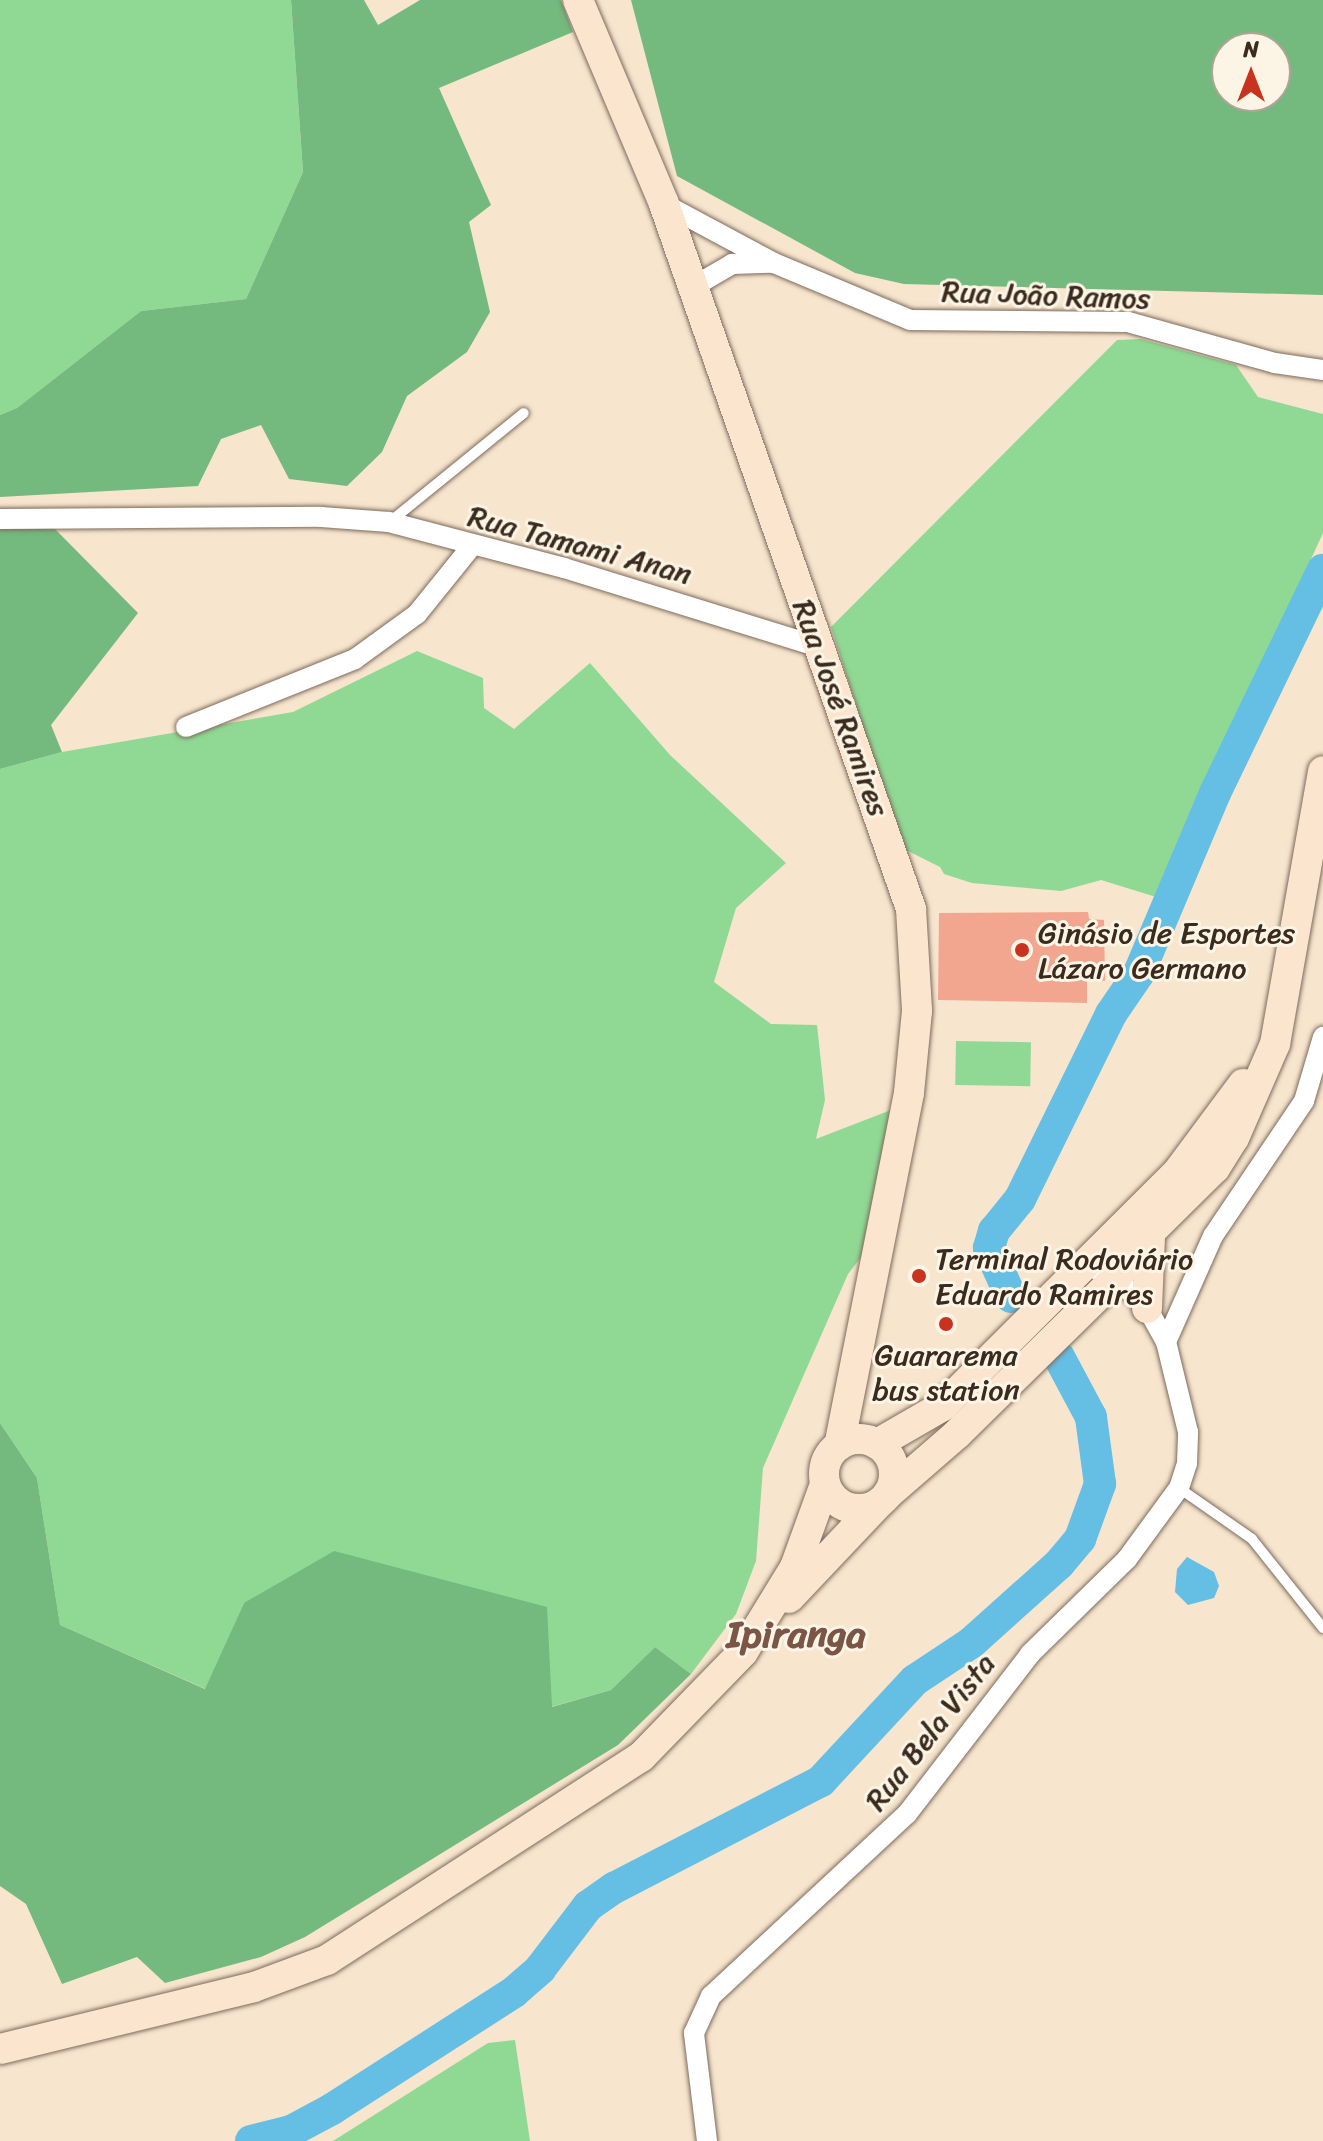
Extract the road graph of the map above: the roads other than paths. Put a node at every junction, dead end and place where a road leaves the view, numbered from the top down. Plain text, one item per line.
1 (578, 0) edge
2 (664, 204) junction
3 (774, 263) junction
4 (691, 288) junction
5 (1323, 370) edge
6 (524, 413) dead end
7 (0, 519) edge
8 (389, 522) junction
9 (471, 547) junction
10 (819, 647) junction
11 (186, 727) dead end
12 (1323, 771) edge
13 (1278, 1010) junction
14 (1323, 1037) edge
15 (1150, 1232) junction
16 (1083, 1263) junction
17 (1116, 1278) junction
18 (1087, 1308) junction
19 (1155, 1323) junction
20 (877, 1444) junction
21 (839, 1445) junction
22 (825, 1484) junction
23 (1179, 1488) junction
24 (883, 1498) junction
25 (1323, 1628) edge
26 (750, 1641) junction
27 (0, 2049) edge
28 (707, 2141) edge

1 - 2 main road, Rua José Ramires
2 - 3 street, Rua João Ramos
2 - 4 main road, Rua José Ramires
3 - 4 street, Rua João Ramos
3 - 5 street, Rua João Ramos
4 - 10 main road, Rua José Ramires
6 - 8 lane
7 - 8 street, Rua Tamami Anan
8 - 9 street, Rua Tamami Anan
9 - 10 street, Rua Tamami Anan
9 - 11 street
10 - 21 main road, Rua José Ramires
12 - 13 main road
13 - 15 main road
13 - 16 main road
14 - 19 street
15 - 17 main road
15 - 19 main road
16 - 17 street
16 - 20 main road
17 - 18 main road
17 - 19 street
18 - 19 main road
18 - 24 main road
19 - 23 street, Rua Bela Vista
20 - 21 main road
20 - 24 main road
21 - 22 main road
22 - 24 main road
22 - 26 main road
23 - 25 lane
23 - 28 street, Rua Bela Vista
24 - 26 main road
26 - 27 main road

